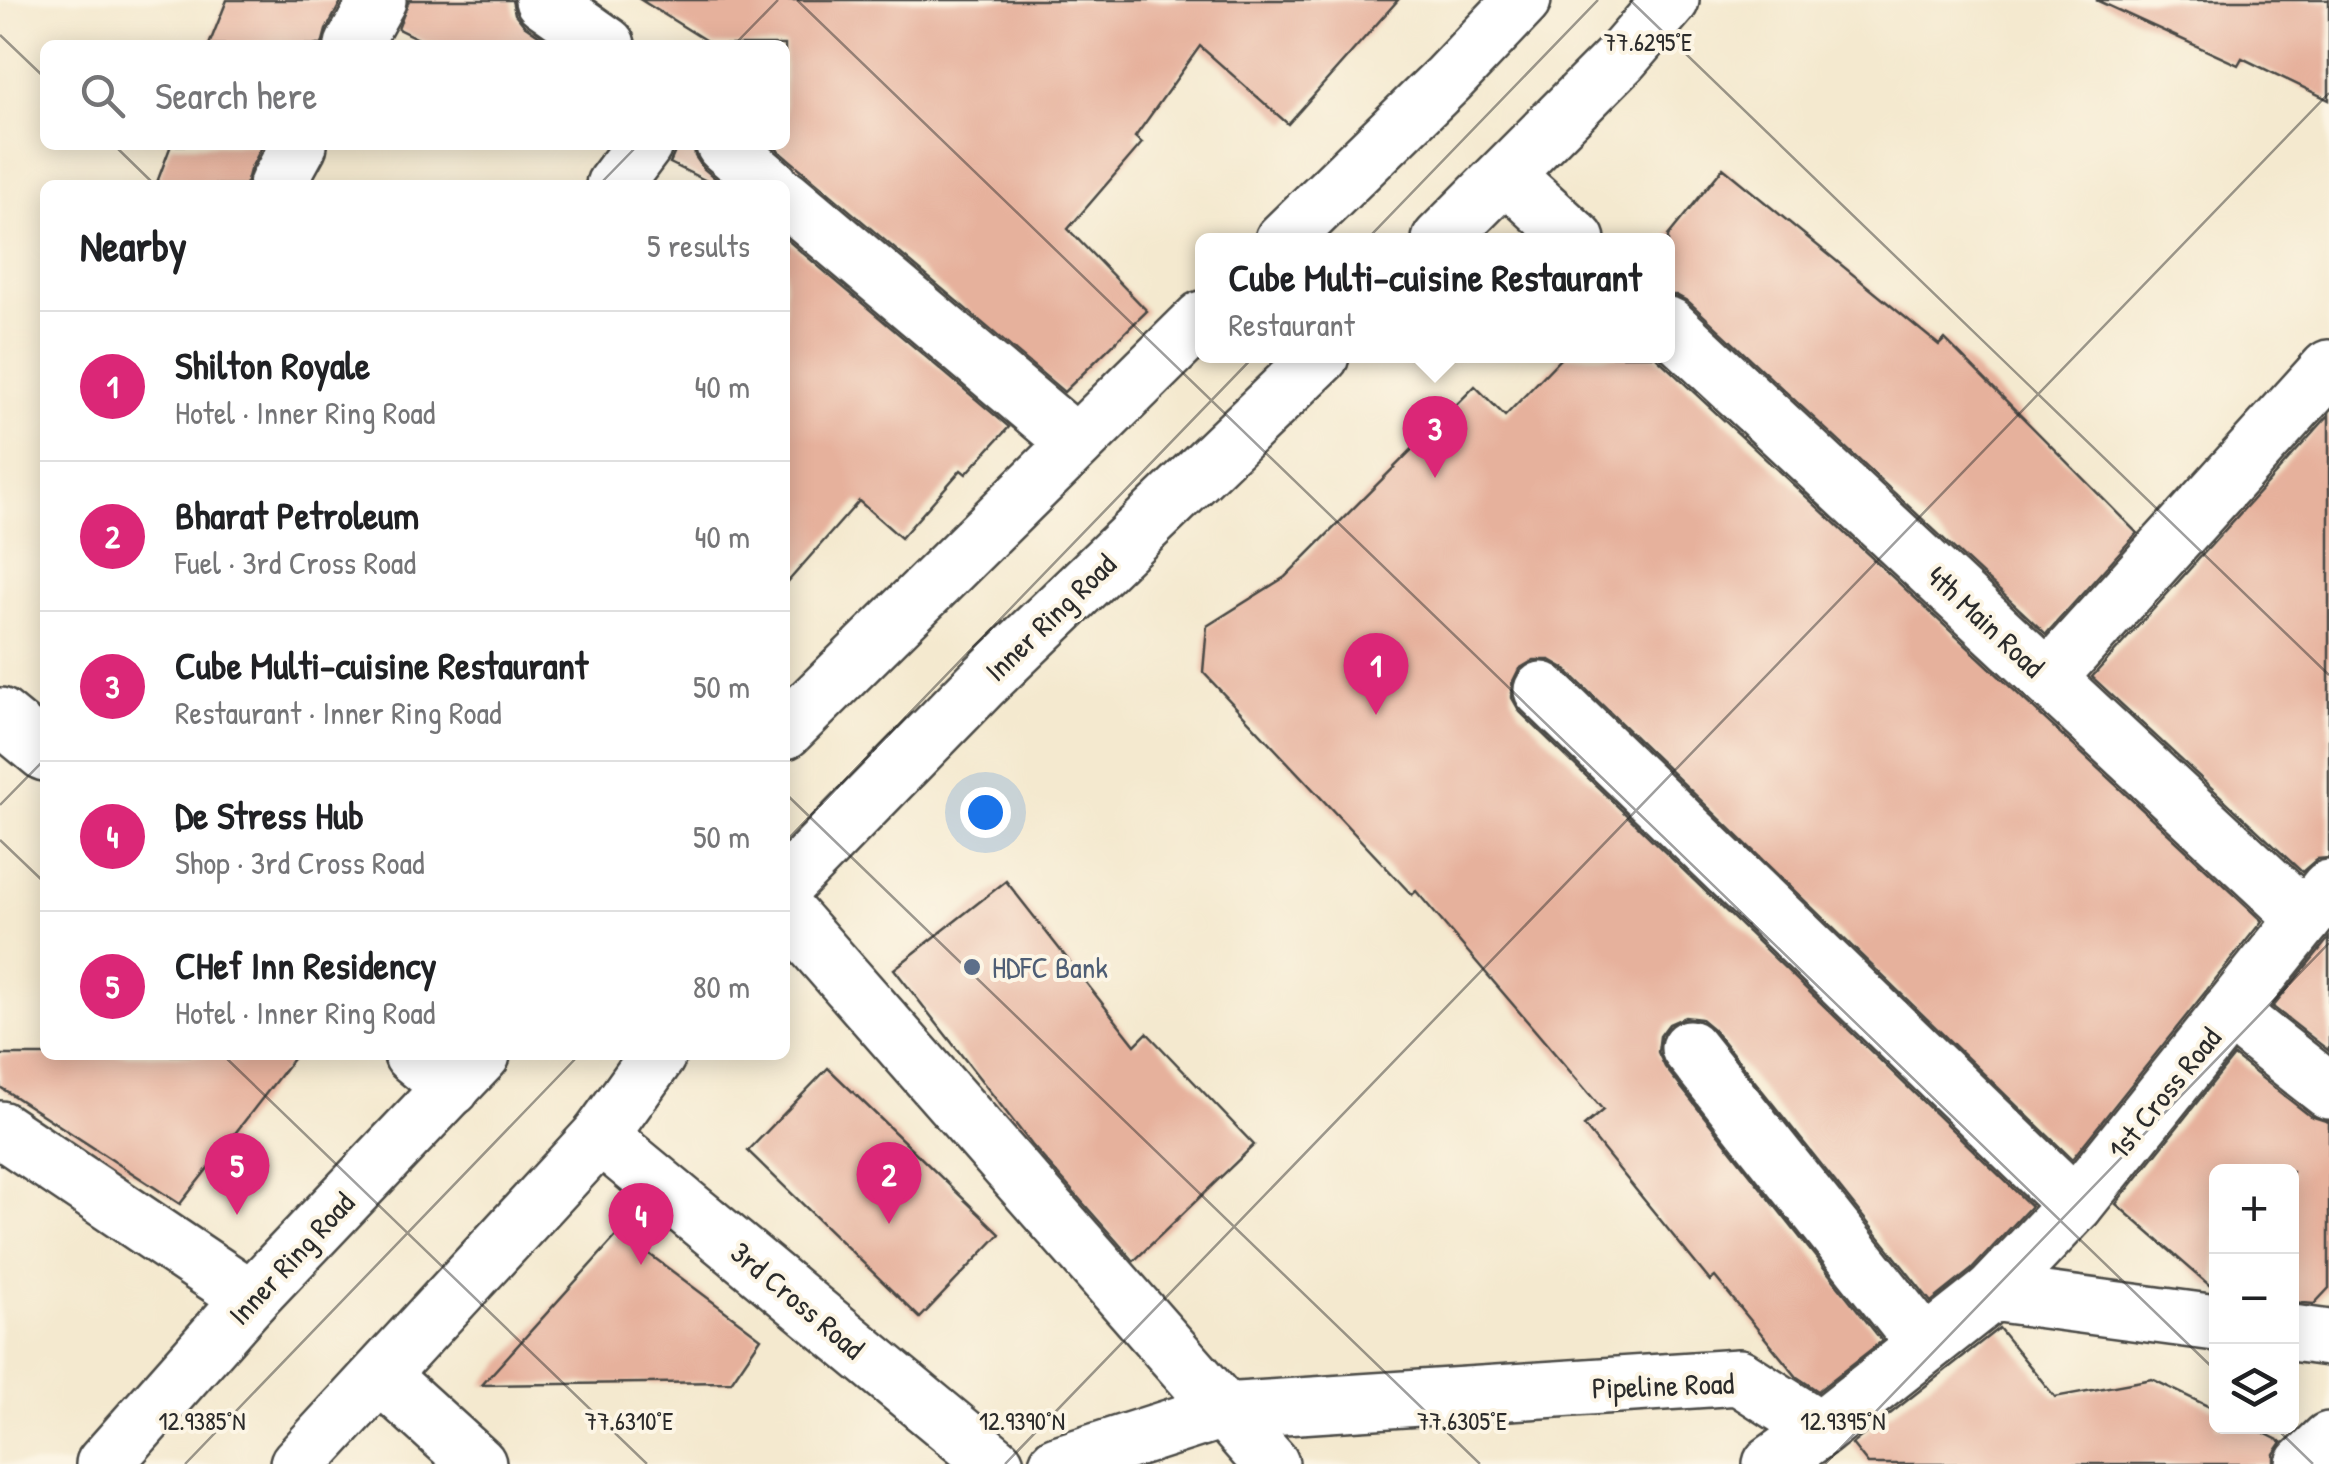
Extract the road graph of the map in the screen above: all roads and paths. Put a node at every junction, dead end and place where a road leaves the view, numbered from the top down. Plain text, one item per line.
1 (378, 0) edge
2 (543, 0) edge
3 (1523, 0) edge
4 (1670, 0) edge
5 (606, 26) edge
6 (356, 40) edge
7 (295, 150) edge
8 (640, 150) edge
9 (730, 150) edge
10 (1508, 176) junction
11 (280, 180) edge
12 (618, 180) edge
13 (765, 180) edge
14 (790, 200) edge
15 (1290, 233) edge
16 (1447, 233) edge
17 (1569, 233) edge
18 (1195, 326) edge
19 (1675, 331) edge
20 (1314, 363) edge
21 (2329, 368) edge
22 (1076, 443) junction
23 (2048, 678) junction
24 (1542, 690) dead end
25 (0, 716) edge
26 (790, 726) edge
27 (40, 750) edge
28 (790, 880) edge
29 (2317, 903) edge
30 (790, 917) edge
31 (2229, 1012) junction
32 (1689, 1048) dead end
33 (654, 1060) edge
34 (449, 1066) edge
35 (2329, 1092) edge
36 (0, 1130) edge
37 (600, 1136) junction
38 (2075, 1205) junction
39 (1992, 1293) junction
40 (251, 1298) junction
41 (2209, 1322) edge
42 (2299, 1334) edge
43 (2329, 1338) edge
44 (1925, 1345) junction
45 (381, 1376) junction
46 (1222, 1411) junction
47 (1820, 1429) junction
48 (2329, 1440) edge
49 (104, 1464) edge
50 (298, 1464) edge
51 (478, 1464) edge
52 (996, 1464) edge
53 (1056, 1464) edge
54 (1271, 1464) edge
55 (1771, 1464) edge
56 (2304, 1464) edge

1 - 6 street
2 - 5 street
3 - 15 street
4 - 10 street
7 - 11 street
8 - 12 street
9 - 13 street
10 - 16 street
10 - 17 street
14 - 22 street
18 - 22 street
19 - 23 street, 4th Main Road
20 - 28 street, Inner Ring Road
21 - 23 street
22 - 26 street
23 - 29 street, 4th Main Road
24 - 38 street
25 - 27 street
29 - 31 street, 1st Cross Road
30 - 46 street
31 - 35 street
31 - 38 street, 1st Cross Road
32 - 44 street
33 - 37 street
34 - 40 street, Inner Ring Road
36 - 40 street
37 - 45 street
37 - 52 street, 3rd Cross Road
38 - 39 street, 1st Cross Road
39 - 41 street
39 - 44 street
40 - 49 street, Inner Ring Road
42 - 43 street
44 - 47 street
45 - 50 street
45 - 51 street
46 - 47 street, Pipeline Road
46 - 53 street, Pipeline Road
46 - 54 street
47 - 55 street
48 - 56 street

